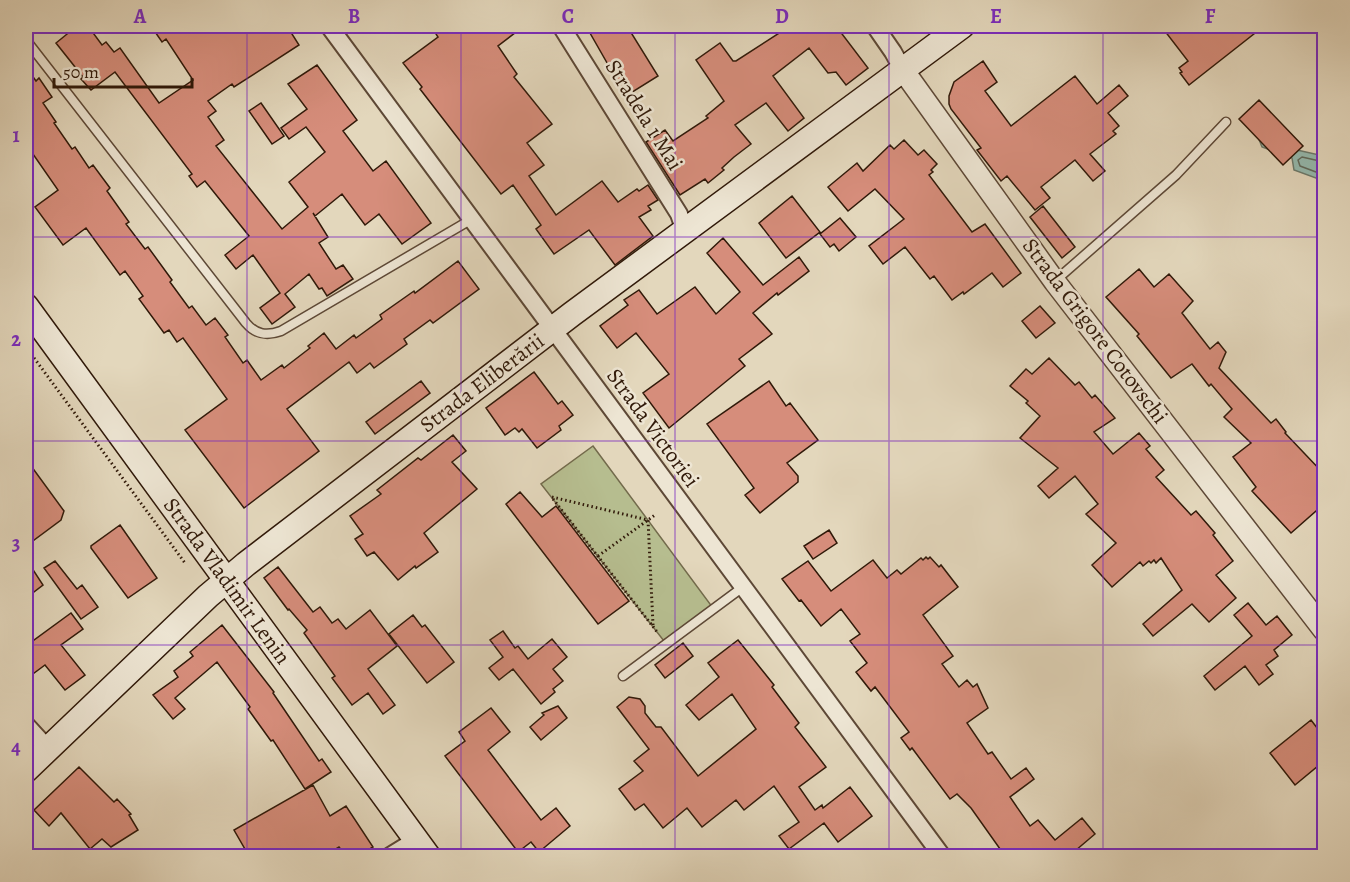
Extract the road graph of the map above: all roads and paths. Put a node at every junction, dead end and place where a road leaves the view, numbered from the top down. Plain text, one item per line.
1 (329, 26) edge
2 (561, 26) edge
3 (875, 26) edge
4 (962, 26) edge
5 (26, 40) edge
6 (903, 70) junction
7 (1226, 122) dead end
8 (472, 219) junction
9 (685, 231) junction
10 (1055, 282) junction
11 (26, 306) edge
12 (553, 329) junction
13 (26, 347) edge
14 (655, 515) dead end
15 (648, 520) junction
16 (598, 556) junction
17 (186, 564) dead end
18 (227, 580) junction
19 (743, 587) junction
20 (1324, 630) edge
21 (623, 676) dead end
22 (26, 725) edge
23 (48, 749) junction
24 (26, 770) edge
25 (422, 848) edge
26 (390, 856) edge
27 (942, 856) edge

1 - 8 street, Strada Victoriei
2 - 9 street, Stradela 1 Mai
3 - 6 street, Strada Grigore Cotovschi
4 - 6 main road, Strada Eliberării
5 - 8 lane
6 - 9 main road, Strada Eliberării
6 - 10 street, Strada Grigore Cotovschi
7 - 10 lane
8 - 12 street, Strada Victoriei
9 - 12 main road, Strada Eliberării
10 - 20 street, Strada Grigore Cotovschi
11 - 18 main road, Strada Vladimir Lenin
12 - 18 main road, Strada Eliberării
12 - 19 street, Strada Victoriei
13 - 17 path
14 - 15 path
15 - 16 path
15 - 16 path
15 - 16 path
18 - 23 main road, Strada Eliberării
18 - 25 main road, Strada Vladimir Lenin
19 - 21 lane
19 - 27 street, Strada Victoriei
22 - 23 street
23 - 24 main road, Strada Eliberării
25 - 26 street

